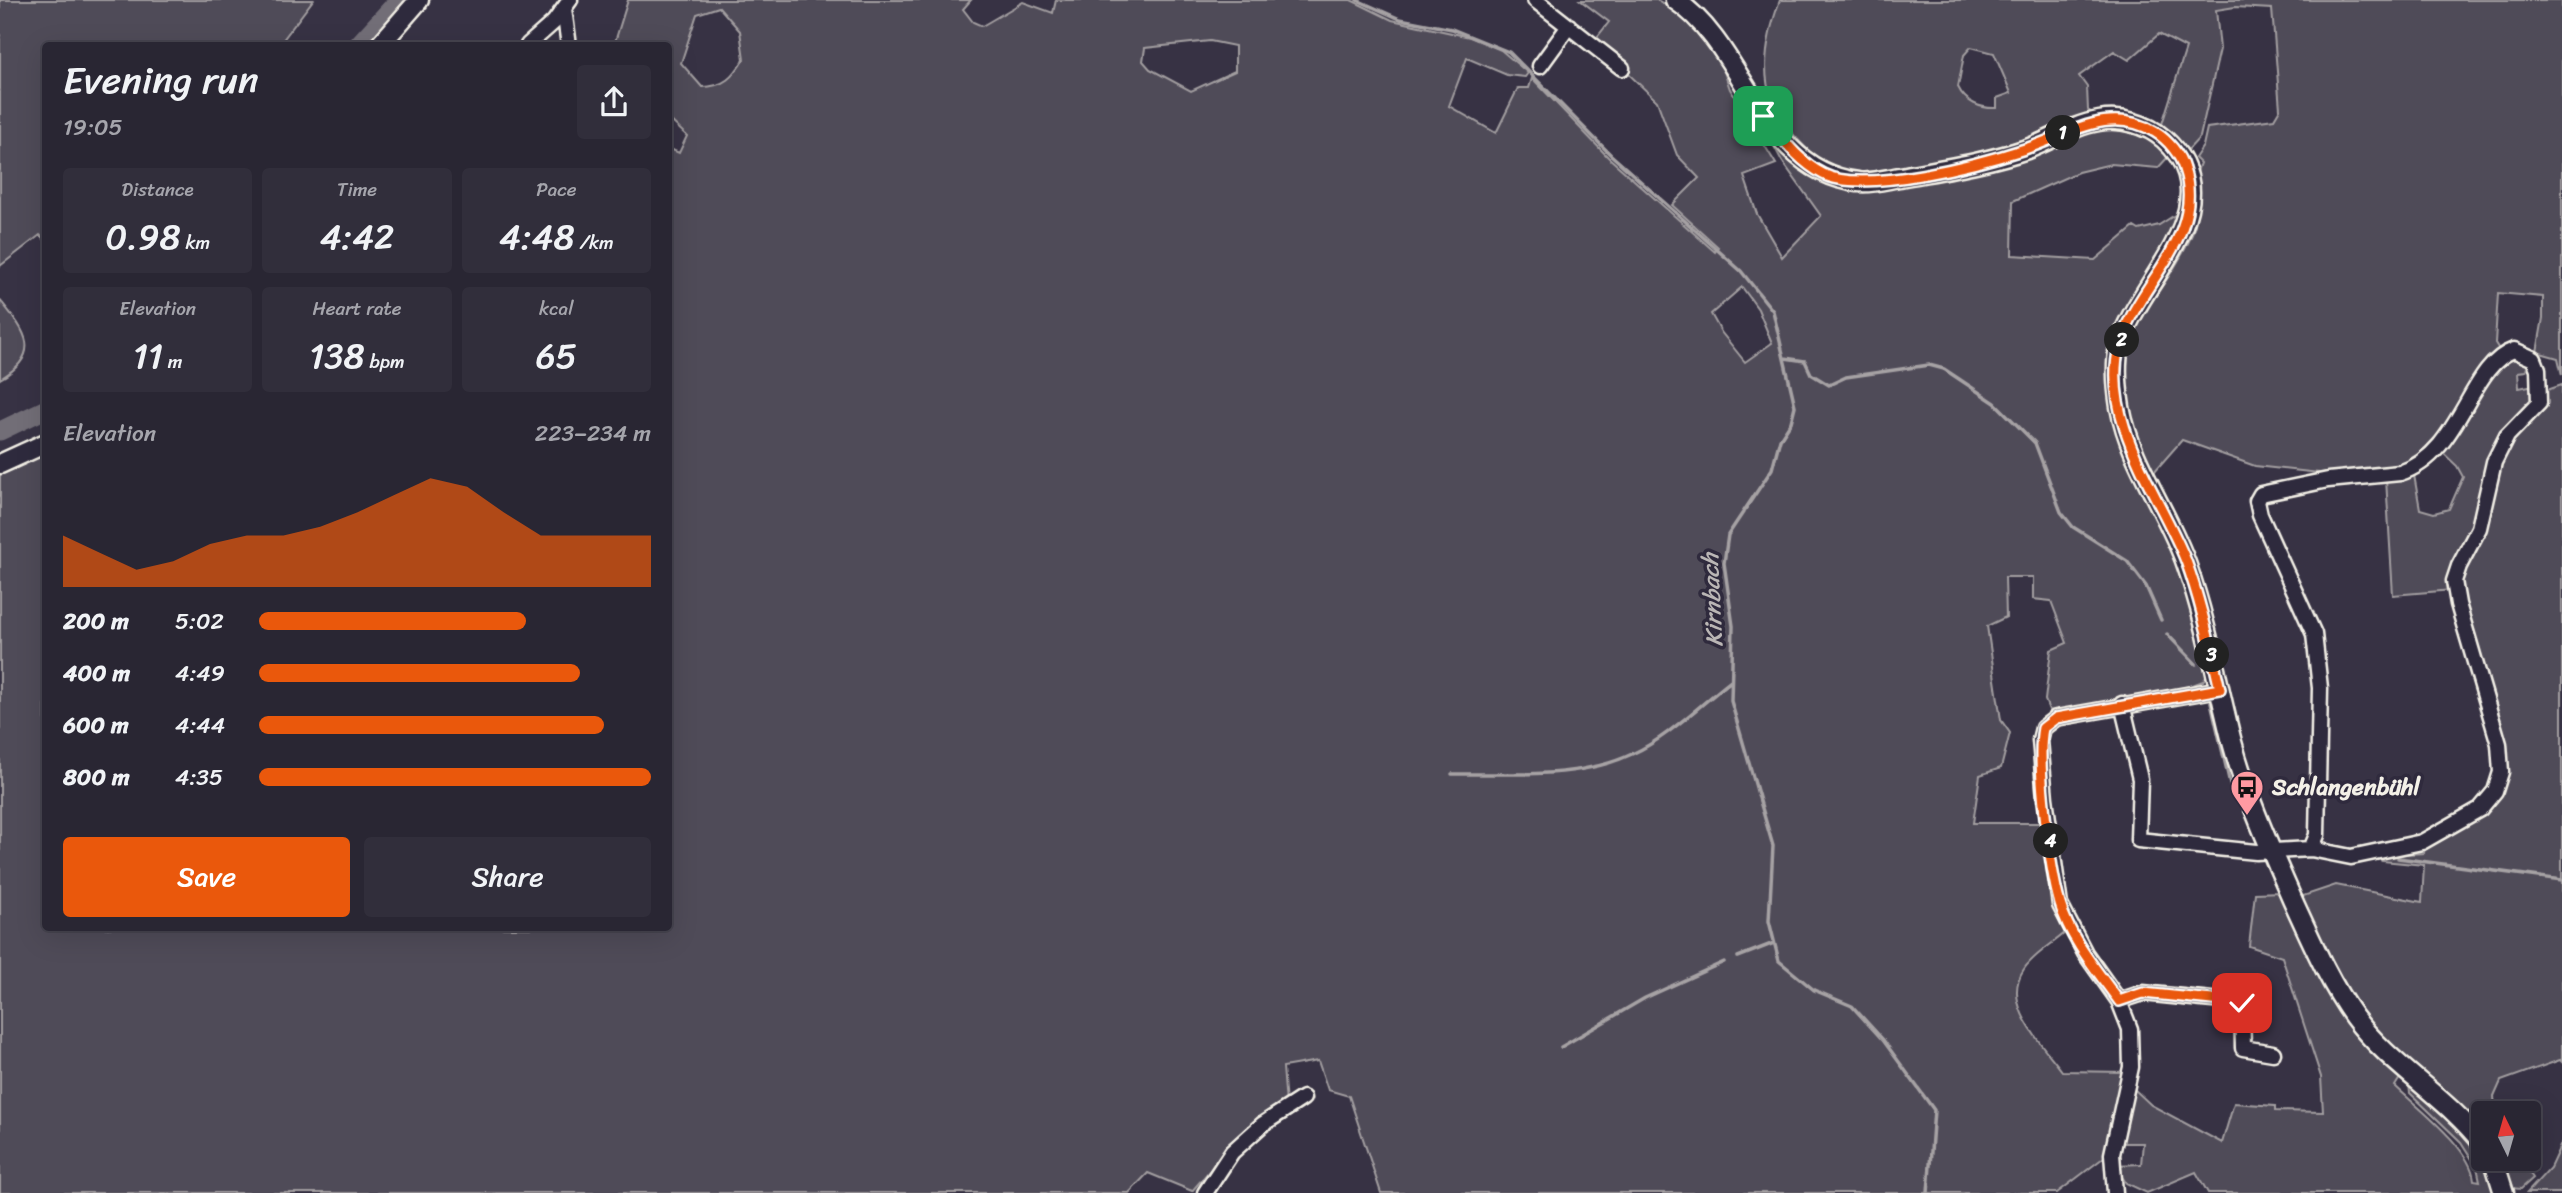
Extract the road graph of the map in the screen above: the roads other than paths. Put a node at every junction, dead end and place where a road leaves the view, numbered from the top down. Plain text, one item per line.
1 (419, 0) edge
2 (1535, 0) edge
3 (1675, 0) edge
4 (567, 4) edge
5 (1569, 26) junction
6 (382, 42) edge
7 (531, 42) edge
8 (569, 42) edge
9 (1540, 66) dead end
10 (1622, 68) dead end
11 (42, 445) edge
12 (0, 464) edge
13 (2220, 689) junction
14 (2122, 704) junction
15 (2271, 849) junction
16 (2311, 849) junction
17 (2119, 1001) junction
18 (2273, 1053) dead end
19 (1303, 1098) dead end
20 (2471, 1129) edge
21 (2497, 1171) edge
22 (1205, 1193) edge
23 (2115, 1193) edge
24 (2504, 1193) edge

1 - 6 main road
2 - 5 street
3 - 13 main road
4 - 7 street
4 - 8 street
5 - 9 street
5 - 10 street
11 - 12 main road
13 - 14 street
13 - 15 main road
14 - 15 street
14 - 17 street
15 - 16 street
15 - 20 main road
16 - 16 street
17 - 18 street
17 - 23 street
19 - 22 street
21 - 24 main road

